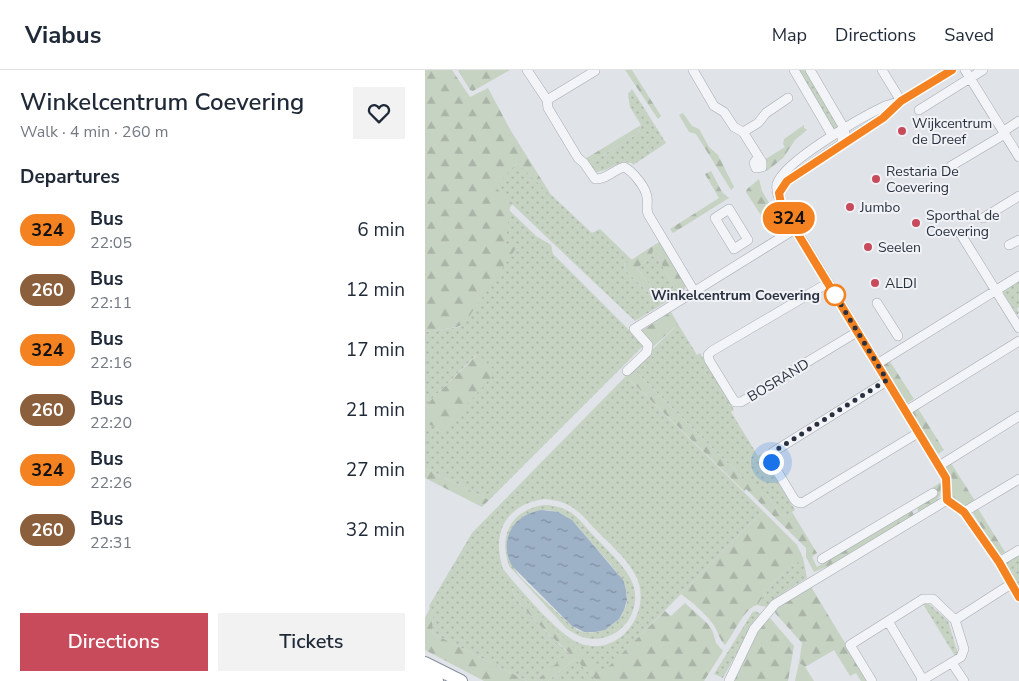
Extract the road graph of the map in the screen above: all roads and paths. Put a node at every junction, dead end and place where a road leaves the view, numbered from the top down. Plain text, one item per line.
1 (527, 70) edge
2 (693, 70) edge
3 (794, 70) edge
4 (810, 70) edge
5 (882, 70) edge
6 (952, 70) edge
7 (983, 70) edge
8 (595, 71) edge
9 (968, 74) edge
10 (788, 98) dead end
11 (547, 100) junction
12 (901, 101) junction
13 (919, 110) dead end
14 (1019, 122) edge
15 (844, 128) junction
16 (743, 132) junction
17 (1005, 132) junction
18 (833, 134) junction
19 (846, 141) junction
20 (1019, 157) edge
21 (760, 160) dead end
22 (951, 166) dead end
23 (779, 193) junction
24 (1019, 196) edge
25 (983, 218) dead end
26 (795, 229) junction
27 (960, 233) dead end
28 (1019, 240) edge
29 (743, 243) dead end
30 (1009, 246) dead end
31 (750, 257) junction
32 (1019, 276) edge
33 (828, 283) junction
34 (694, 291) junction
35 (996, 291) junction
36 (877, 303) dead end
37 (1019, 328) edge
38 (857, 332) junction
39 (898, 336) dead end
40 (1019, 341) edge
41 (877, 364) junction
42 (627, 371) dead end
43 (887, 380) junction
44 (906, 412) junction
45 (1019, 416) edge
46 (918, 433) junction
47 (939, 466) junction
48 (1019, 479) edge
49 (933, 493) dead end
50 (947, 500) junction
51 (911, 506) junction
52 (964, 512) junction
53 (918, 517) junction
54 (1019, 550) edge
55 (822, 559) dead end
56 (999, 562) junction
57 (1011, 584) junction
58 (1019, 597) edge
59 (888, 620) junction
60 (955, 620) junction
61 (425, 663) edge
62 (952, 663) junction
63 (425, 675) edge
64 (922, 680) edge
65 (437, 681) edge
66 (461, 681) edge
67 (729, 681) edge
68 (872, 681) edge
69 (964, 681) edge

1 - 11 street
2 - 16 street
3 - 18 street
4 - 15 street
5 - 12 street
6 - 12 street
7 - 9 street
8 - 11 street
9 - 13 street
9 - 17 street
10 - 16 street
11 - 34 street
12 - 15 street
12 - 19 street
14 - 17 street
15 - 18 street
15 - 19 street
16 - 21 street
17 - 20 street
17 - 22 street
18 - 19 street
18 - 23 street
19 - 23 street
23 - 26 street
24 - 25 street
26 - 31 street
26 - 33 street
27 - 35 street
28 - 30 street
29 - 31 street
31 - 34 street
32 - 35 street
33 - 38 street
33 - 38 street, BOSRAND
34 - 42 street
35 - 37 street
35 - 41 street
36 - 39 street
38 - 41 street
40 - 44 street
41 - 43 street
43 - 44 street
43 - 46 street
44 - 46 street
45 - 47 street
46 - 47 street
47 - 50 street
48 - 52 street
49 - 51 street
50 - 52 street
50 - 53 street
51 - 53 street
51 - 55 street
52 - 56 street
53 - 67 street
54 - 56 street
56 - 57 street
57 - 58 street
57 - 60 street
59 - 60 street
59 - 64 street
59 - 68 street
60 - 62 street
61 - 66 highway
62 - 64 street
62 - 69 street
63 - 65 highway

